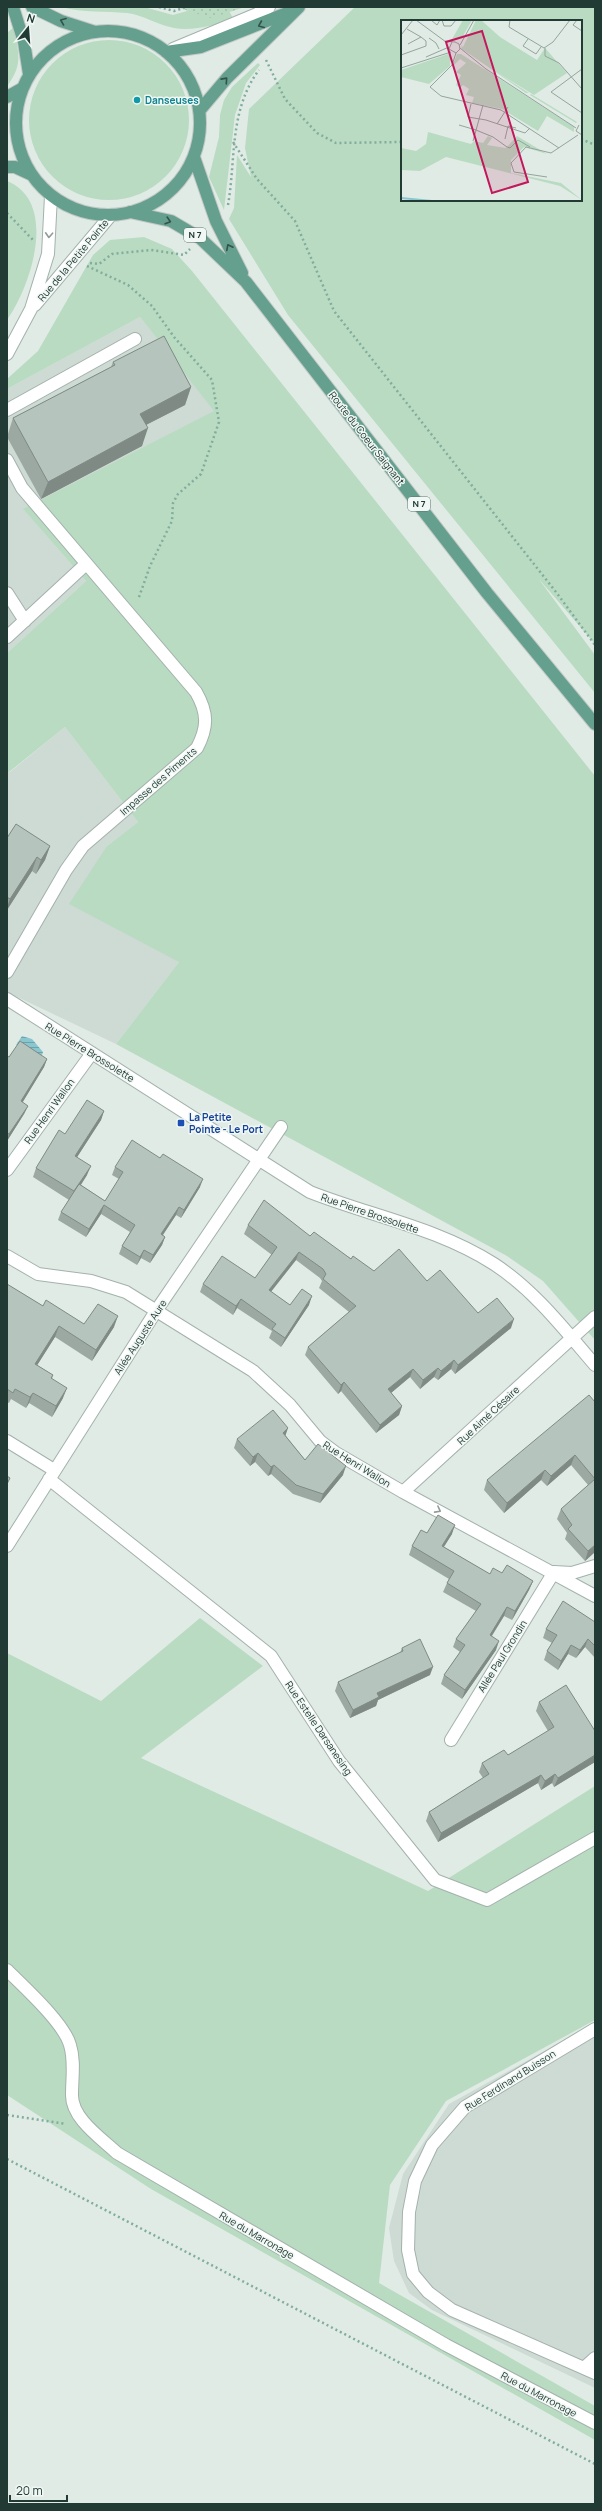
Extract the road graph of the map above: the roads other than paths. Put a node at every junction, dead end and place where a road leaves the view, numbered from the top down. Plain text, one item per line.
1 (13, 7) edge
2 (32, 7) edge
3 (270, 7) edge
4 (298, 8) edge
5 (95, 32) junction
6 (166, 52) junction
7 (29, 74) junction
8 (23, 88) junction
9 (7, 97) edge
10 (200, 110) junction
11 (194, 157) junction
12 (7, 166) edge
13 (30, 174) junction
14 (51, 196) junction
15 (130, 212) junction
16 (111, 215) junction
17 (246, 282) junction
18 (31, 309) junction
19 (135, 339) dead end
20 (7, 354) edge
21 (7, 410) edge
22 (7, 460) edge
23 (86, 564) junction
24 (7, 593) edge
25 (25, 621) junction
26 (7, 637) edge
27 (595, 724) edge
28 (7, 972) edge
29 (7, 1000) edge
30 (92, 1053) junction
31 (281, 1127) dead end
32 (259, 1161) junction
33 (7, 1170) edge
34 (7, 1256) edge
35 (156, 1311) junction
36 (595, 1317) edge
37 (572, 1338) junction
38 (595, 1365) edge
39 (7, 1441) edge
40 (51, 1474) junction
41 (403, 1492) junction
42 (7, 1546) edge
43 (595, 1566) edge
44 (554, 1572) junction
45 (595, 1596) edge
46 (450, 1740) dead end
47 (595, 1838) edge
48 (7, 1970) edge
49 (595, 2029) edge
50 (595, 2358) edge
51 (590, 2371) edge
52 (595, 2423) edge

1 - 7 main road
5 -> 2 main road
3 - 6 street
4 -> 6 main road
10 -> 4 main road
5 - 6 main road
5 - 7 main road
6 - 10 main road
7 - 8 main road
8 - 9 main road
8 - 13 main road
10 - 11 main road
11 - 15 main road
17 -> 11 main road, Route du Coeur Saignant / N 7
12 - 13 main road
13 - 14 main road
14 - 16 main road
14 -> 18 street, Rue de la Petite Pointe
15 - 16 main road
15 -> 17 main road, Route du Coeur Saignant / N 7
16 - 18 street, Rue de la Petite Pointe
17 - 27 main road, Route du Coeur Saignant / N 7
18 - 20 street
19 - 21 street
22 - 23 street, Impasse des Piments
23 - 25 street
23 - 28 street, Impasse des Piments
24 - 25 street
25 - 26 street
29 - 30 street, Rue Pierre Brossolette
30 - 32 street, Rue Pierre Brossolette
30 - 33 street, Rue Henri Wallon
31 - 32 street, Allée Auguste Aure
32 - 35 street, Allée Auguste Aure
32 - 37 street, Rue Pierre Brossolette
34 - 35 street, Rue Henri Wallon
35 - 40 street, Allée Auguste Aure
35 - 41 street, Rue Henri Wallon
36 - 37 street, Rue Aimé Césaire
37 - 38 street, Rue Pierre Brossolette
37 - 41 street, Rue Aimé Césaire
39 - 40 street
40 - 42 street, Allée Auguste Aure
40 - 47 street, Rue Estelle Darsanesing
41 -> 44 street, Rue Henri Wallon
43 - 44 street
44 - 45 street, Rue Henri Wallon
44 - 46 street, Allée Paul Grondin
48 - 52 street, Rue du Marronage
49 - 51 street, Rue Ferdinand Buisson
50 - 51 street

